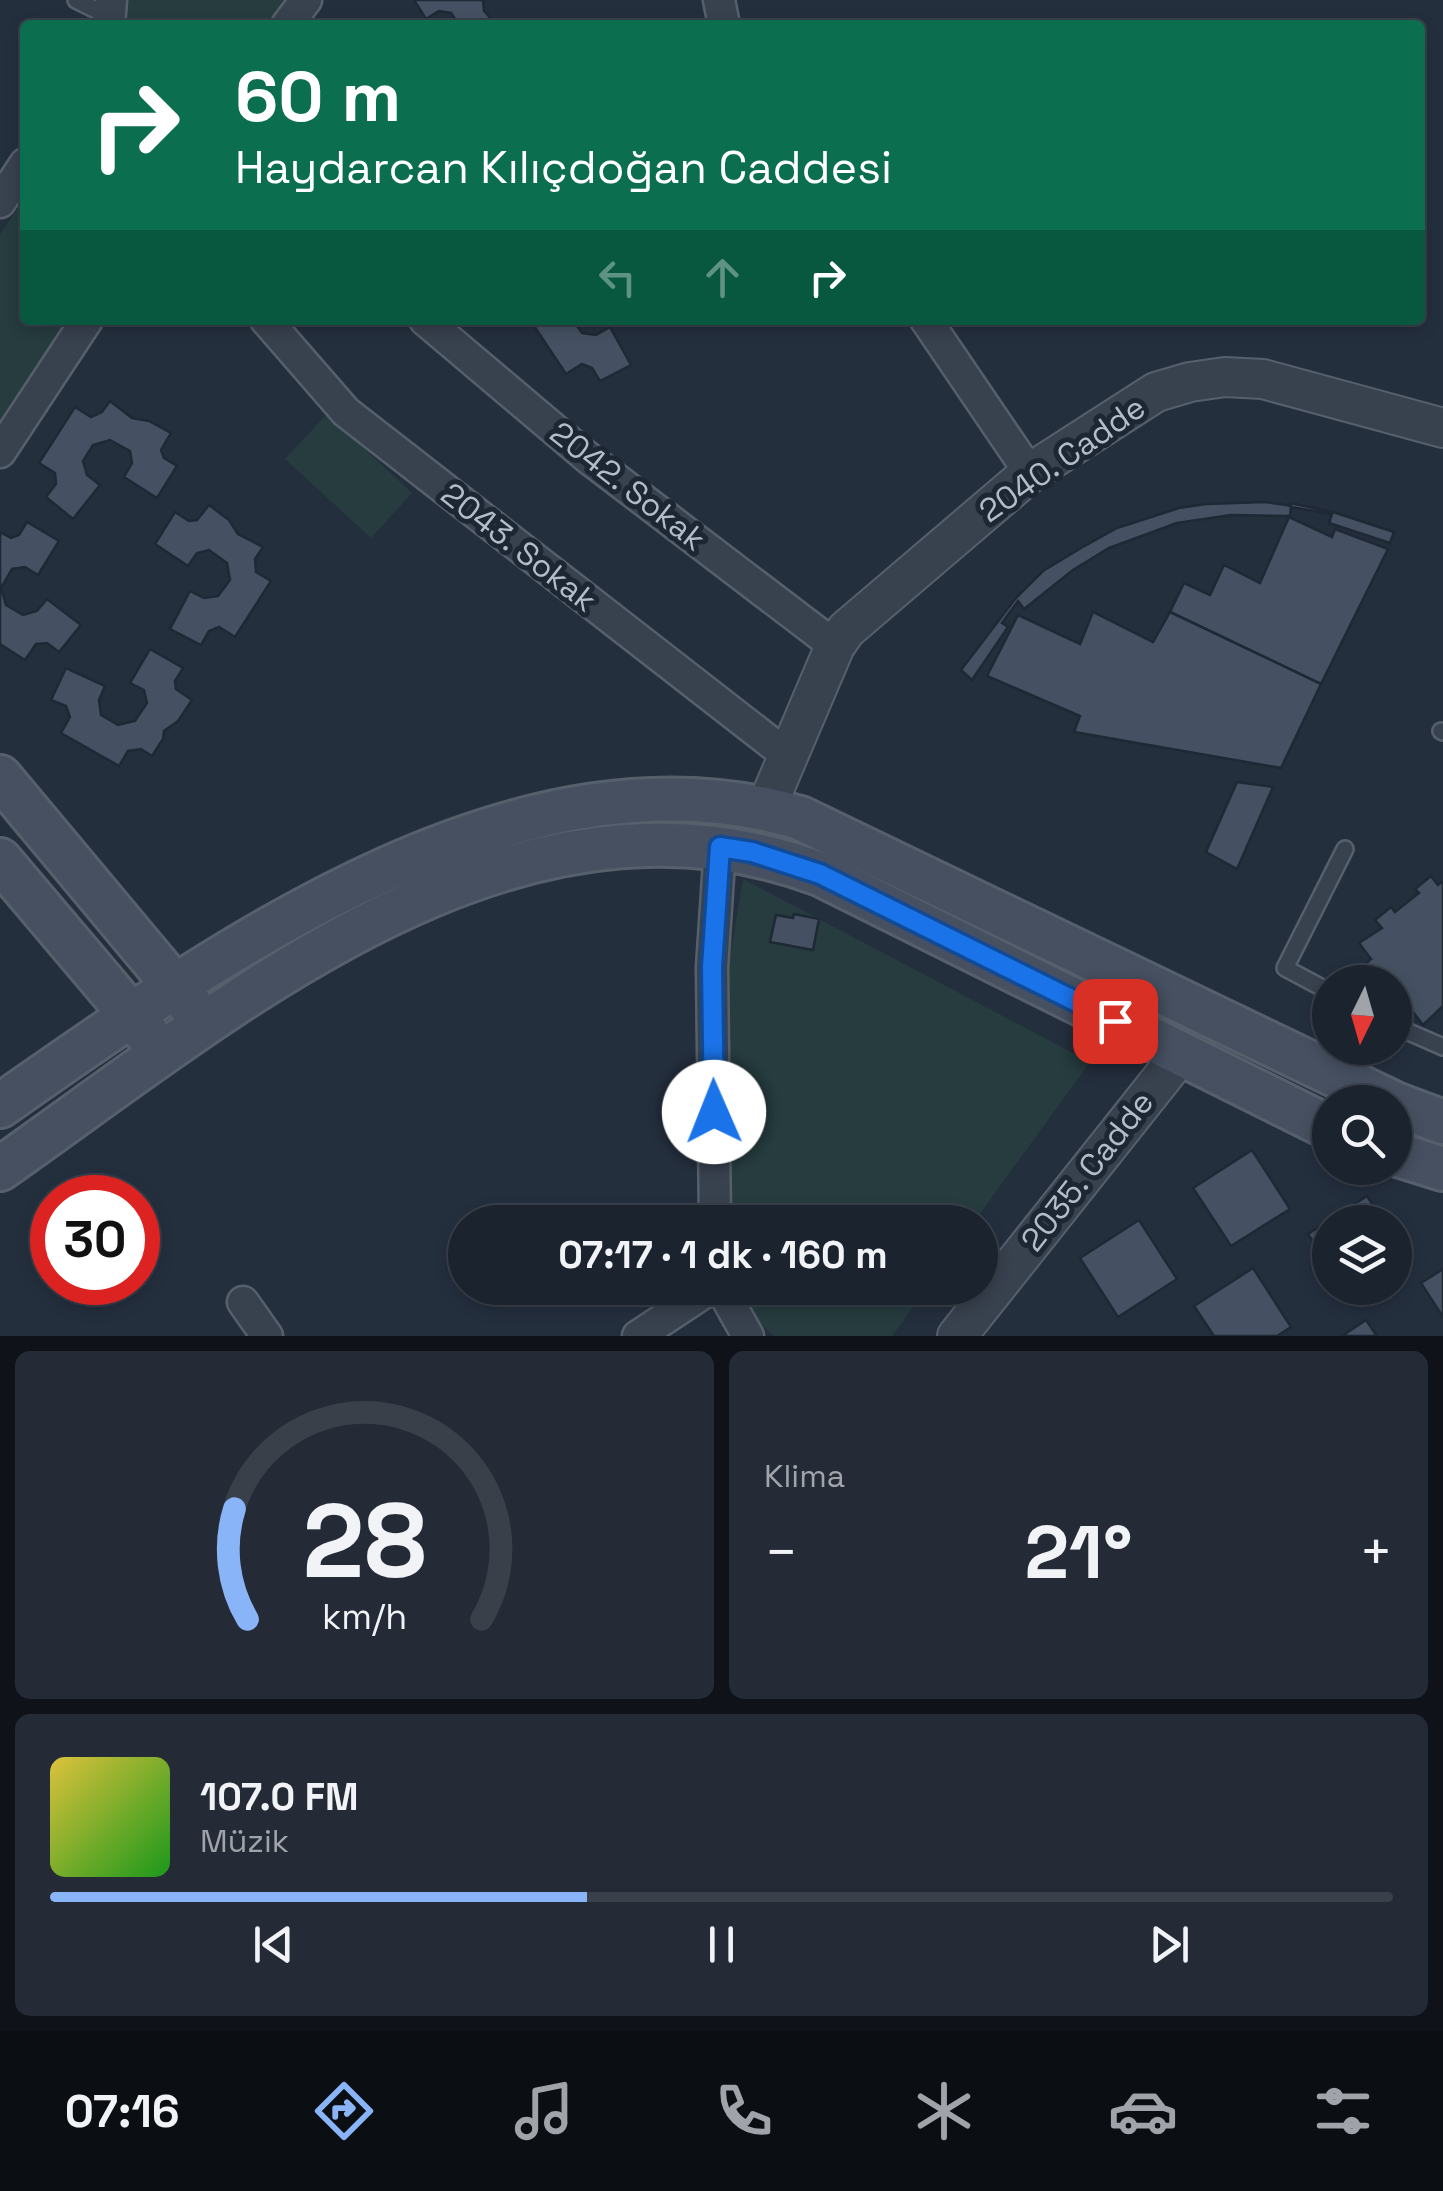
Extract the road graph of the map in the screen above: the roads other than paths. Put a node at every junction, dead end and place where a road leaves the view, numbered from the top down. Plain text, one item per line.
1 (76, 0) edge
2 (306, 0) edge
3 (110, 14) edge
4 (291, 20) edge
5 (20, 172) edge
6 (0, 202) edge
7 (84, 325) edge
8 (270, 325) edge
9 (431, 325) edge
10 (929, 325) edge
11 (1443, 428) edge
12 (0, 452) edge
13 (1030, 473) junction
14 (835, 646) junction
15 (788, 756) junction
16 (0, 777) edge
17 (766, 808) junction
18 (736, 849) junction
19 (1345, 849) dead end
20 (0, 860) edge
21 (1312, 982) edge
22 (176, 986) junction
23 (130, 1015) junction
24 (205, 1025) junction
25 (1412, 1033) edge
26 (1443, 1047) edge
27 (164, 1054) junction
28 (1181, 1054) junction
29 (1356, 1085) edge
30 (0, 1106) edge
31 (1412, 1110) edge
32 (1312, 1119) edge
33 (1443, 1122) edge
34 (1412, 1159) edge
35 (0, 1168) edge
36 (1443, 1169) edge
37 (715, 1205) edge
38 (243, 1302) dead end
39 (685, 1305) edge
40 (731, 1305) edge
41 (267, 1336) edge
42 (638, 1336) edge
43 (748, 1336) edge
44 (957, 1336) edge

1 - 3 lane
2 - 4 street
5 - 6 street
7 - 12 street
8 - 15 street, 2043. Sokak
9 - 14 street, 2042. Sokak
10 - 13 street
11 - 13 street, 2040. Cadde
13 - 14 street, 2040. Cadde
14 - 15 street, 2040. Cadde
15 - 17 street, 2040. Cadde
16 - 22 main road
17 - 18 main road
17 - 22 main road
17 - 29 main road
18 - 24 main road
18 - 28 main road
18 - 37 street
19 - 21 lane
20 - 23 main road
22 - 23 main road
22 - 24 main road
23 - 27 main road
23 - 30 main road
24 - 27 main road
25 - 26 lane
27 - 35 main road
28 - 32 main road
28 - 44 street, 2035. Cadde
31 - 33 main road
34 - 36 main road
38 - 41 street
39 - 42 street
40 - 43 street

